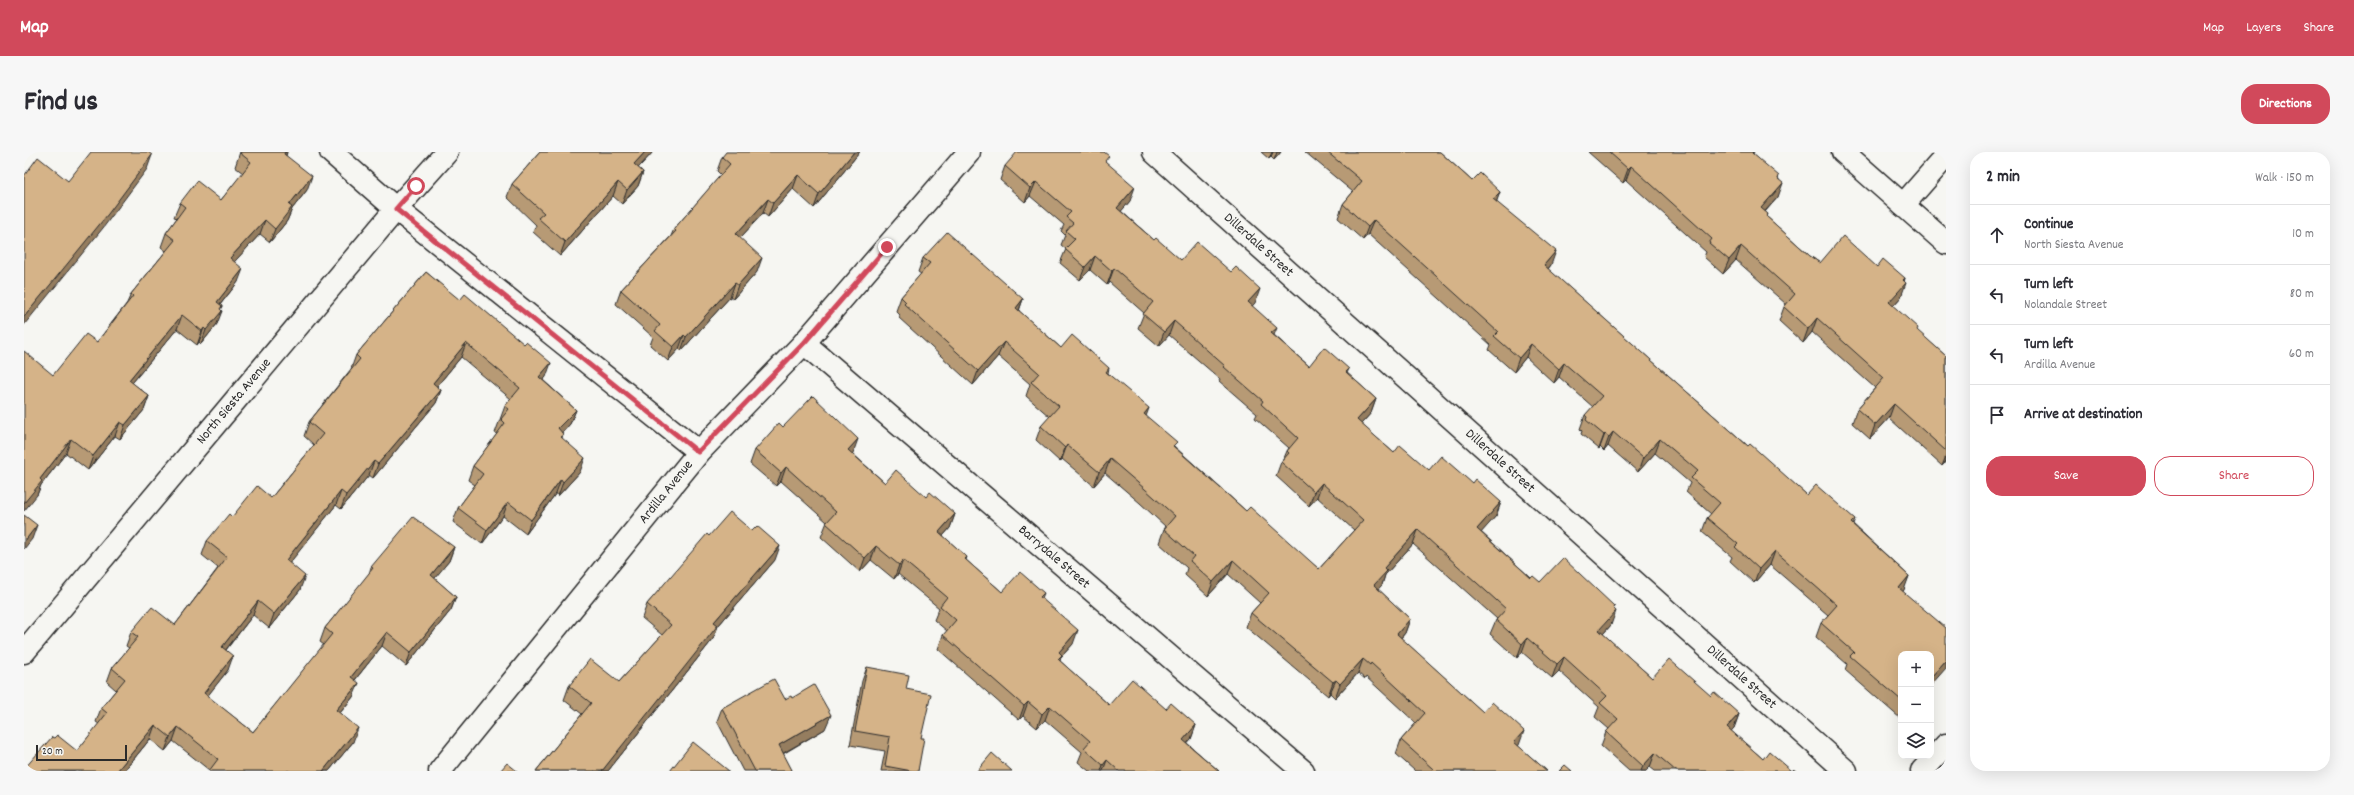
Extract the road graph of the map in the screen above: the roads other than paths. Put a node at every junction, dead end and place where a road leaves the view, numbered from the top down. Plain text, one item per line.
1 (331, 152) edge
2 (447, 152) edge
3 (969, 152) edge
4 (1154, 152) edge
5 (1843, 152) edge
6 (1946, 156) edge
7 (1903, 205) junction
8 (396, 209) junction
9 (1946, 243) edge
10 (804, 343) junction
11 (698, 452) junction
12 (24, 652) edge
13 (1946, 745) edge
14 (440, 771) edge
15 (1303, 771) edge
16 (1846, 771) edge
17 (1922, 771) edge

1 - 8 street
2 - 8 street, North Siesta Avenue
3 - 10 street, Ardilla Avenue
4 - 16 street, Dillerdale Street
5 - 7 street
6 - 7 street
7 - 9 street
8 - 11 street
8 - 12 street, North Siesta Avenue
10 - 11 street, Ardilla Avenue
10 - 15 street, Barrydale Street
11 - 14 street, Ardilla Avenue
13 - 17 street

